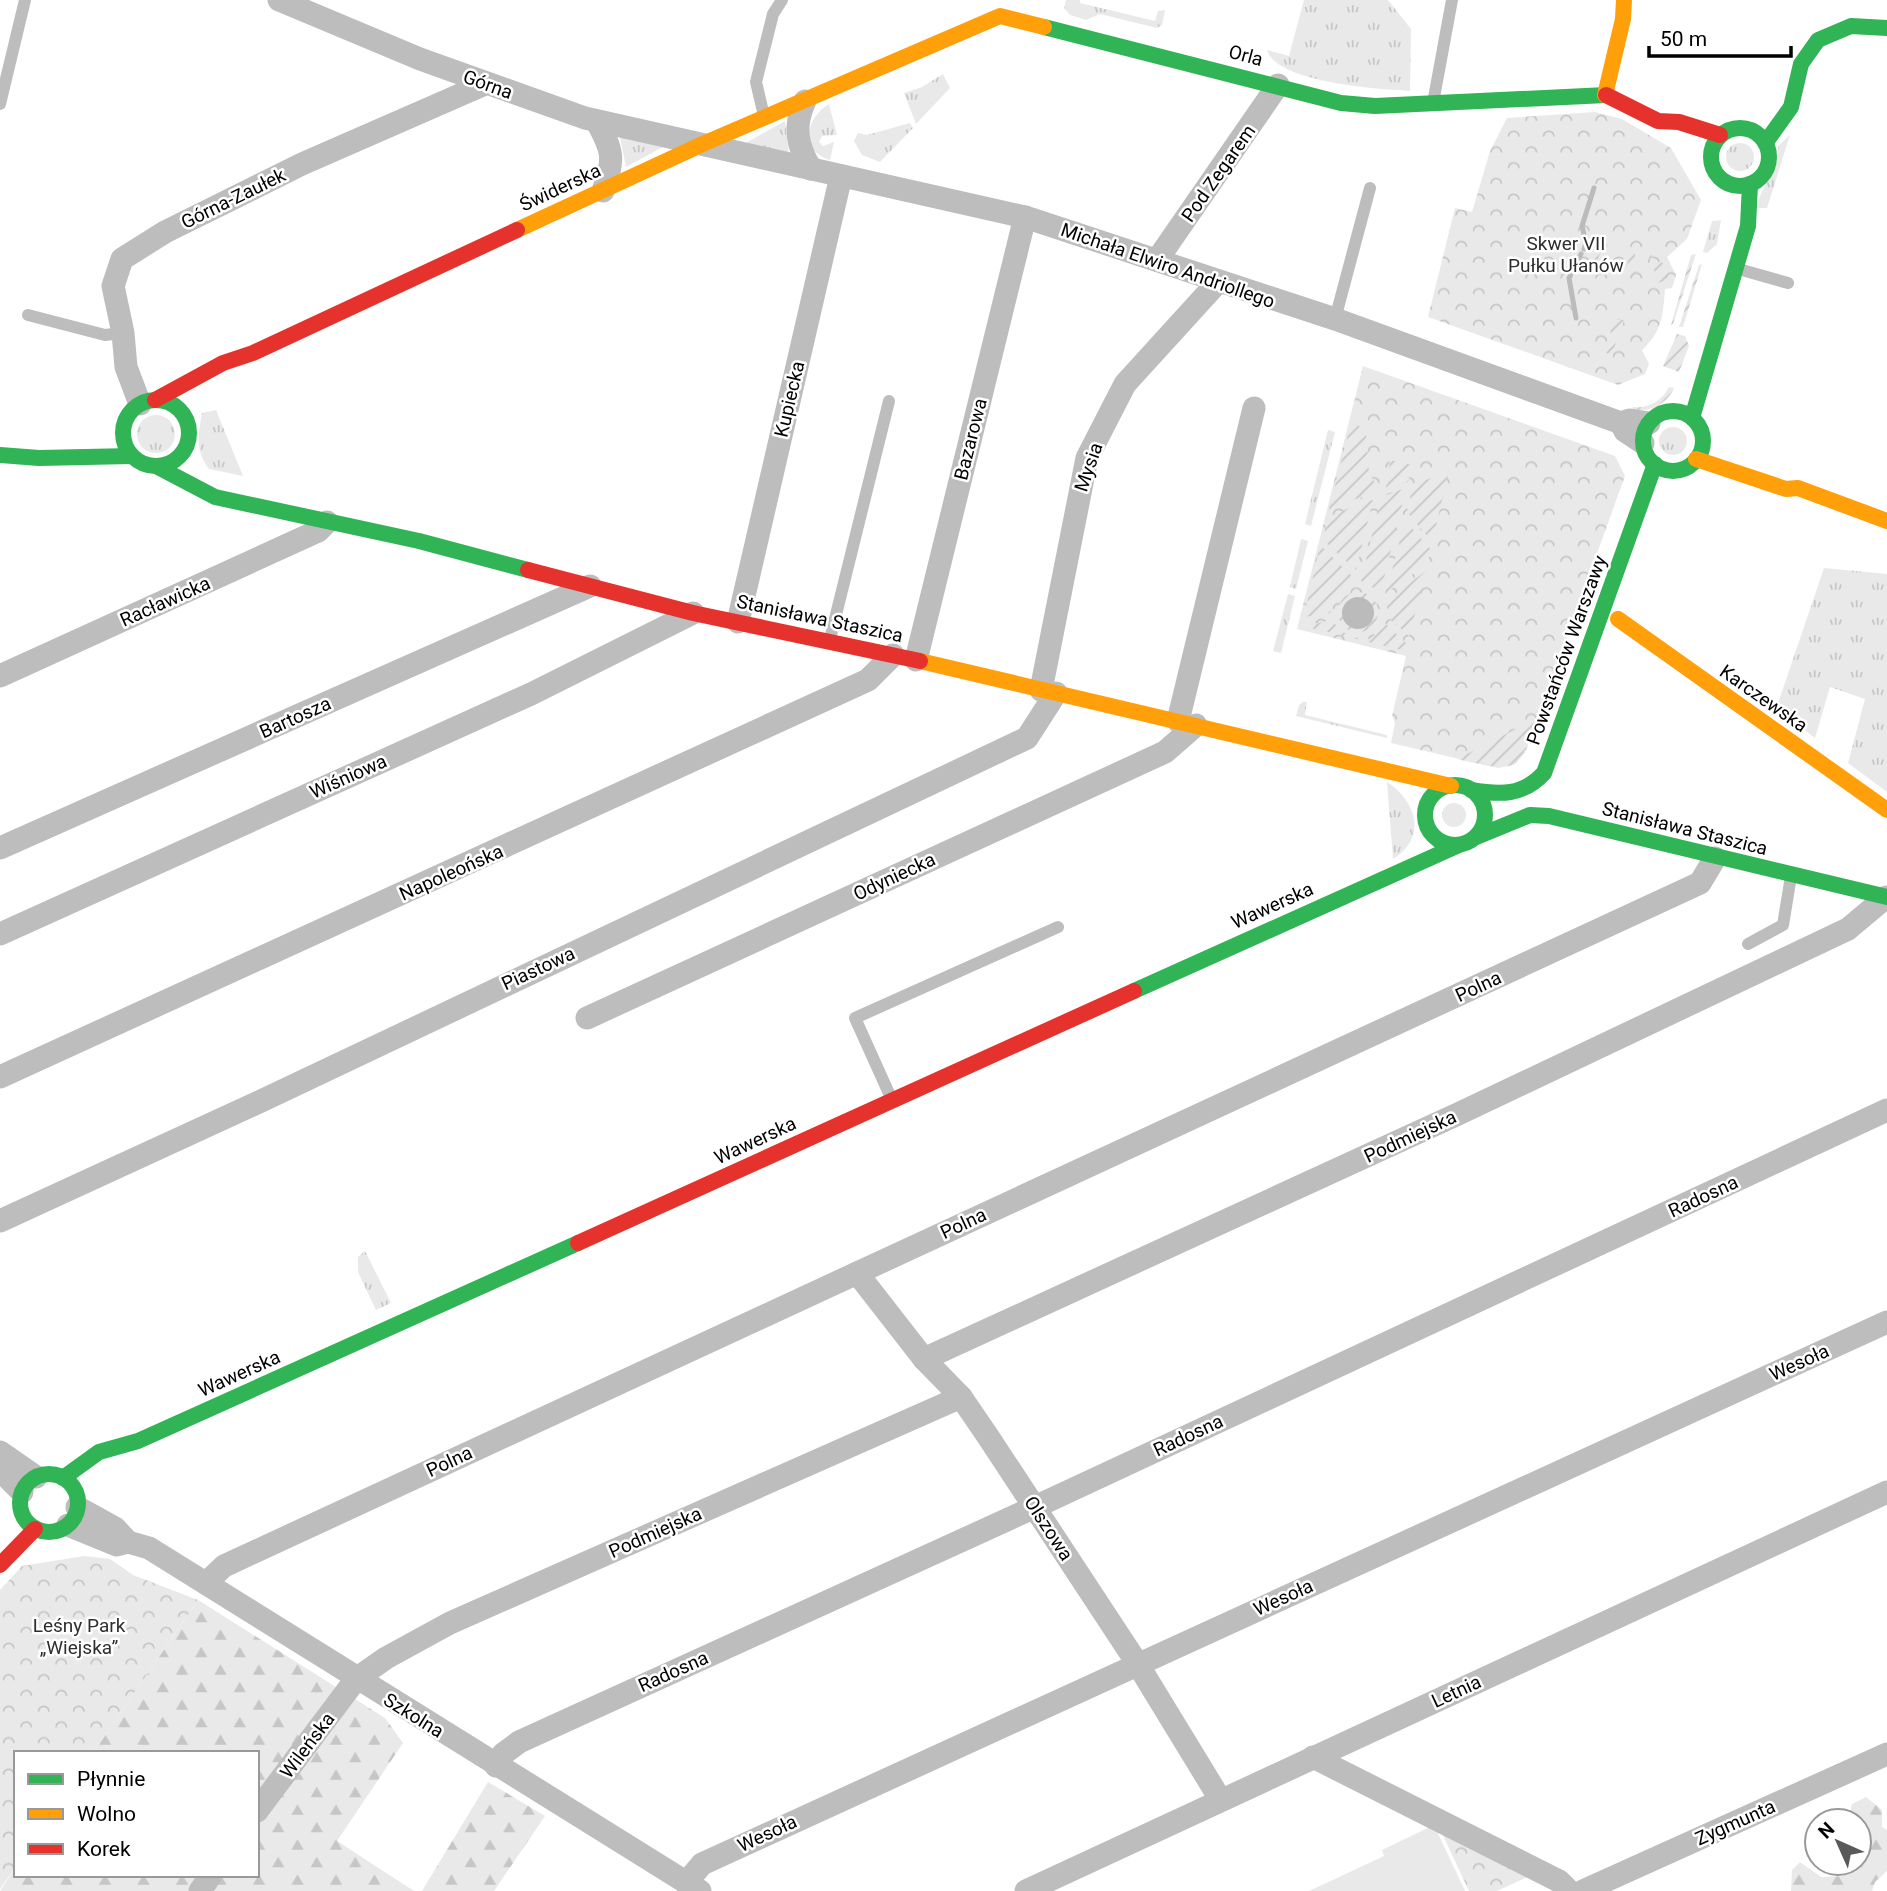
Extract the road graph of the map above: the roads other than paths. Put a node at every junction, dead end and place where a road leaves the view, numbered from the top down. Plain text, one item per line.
1 (25, 0) edge
2 (782, 0) edge
3 (993, 0) edge
4 (1452, 0) edge
5 (1624, 0) edge
6 (1635, 0) edge
7 (293, 3) edge
8 (1000, 16) junction
9 (1623, 19) junction
10 (1887, 28) edge
11 (1795, 81) junction
12 (485, 84) junction
13 (1278, 85) junction
14 (1605, 95) junction
15 (805, 101) junction
16 (1774, 101) dead end
17 (1433, 103) junction
18 (0, 104) edge
19 (1761, 117) dead end
20 (765, 118) junction
21 (1658, 121) junction
22 (597, 122) junction
23 (1749, 129) junction
24 (1720, 135) junction
25 (1676, 139) dead end
26 (1766, 142) junction
27 (705, 143) junction
28 (1692, 148) dead end
29 (1711, 157) junction
30 (811, 169) junction
31 (841, 176) junction
32 (1750, 184) junction
33 (1731, 185) junction
34 (1370, 188) dead end
35 (603, 191) junction
36 (1025, 217) junction
37 (1157, 260) junction
38 (1735, 267) junction
39 (1217, 283) junction
40 (1788, 283) dead end
41 (28, 315) dead end
42 (1335, 319) junction
43 (123, 333) junction
44 (253, 353) junction
45 (1694, 354) dead end
46 (211, 388) dead end
47 (889, 401) dead end
48 (148, 402) junction
49 (1254, 408) dead end
50 (1692, 418) junction
51 (124, 425) junction
52 (1646, 433) junction
53 (0, 438) edge
54 (1702, 441) junction
55 (188, 442) junction
56 (1721, 449) dead end
57 (39, 450) junction
58 (0, 455) edge
59 (132, 456) junction
60 (1742, 457) dead end
61 (192, 459) dead end
62 (1696, 459) junction
63 (1655, 464) junction
64 (156, 466) junction
65 (1674, 470) junction
66 (209, 476) dead end
67 (1798, 488) junction
68 (1665, 489) dead end
69 (246, 503) junction
70 (1887, 521) edge
71 (327, 522) junction
72 (590, 586) junction
73 (693, 613) junction
74 (1618, 618) dead end
75 (738, 622) junction
76 (830, 643) junction
77 (893, 655) junction
78 (916, 660) junction
79 (0, 676) edge
80 (1049, 691) junction
81 (1187, 723) junction
82 (1387, 771) junction
83 (1451, 786) junction
84 (1471, 790) junction
85 (1549, 800) dead end
86 (1887, 810) edge
87 (1425, 812) junction
88 (1530, 815) junction
89 (1476, 837) junction
90 (1422, 839) junction
91 (1459, 845) junction
92 (0, 848) edge
93 (1715, 858) junction
94 (1791, 875) junction
95 (1391, 877) junction
96 (1887, 897) edge
97 (1058, 927) dead end
98 (0, 934) edge
99 (1748, 944) dead end
100 (587, 1018) dead end
101 (0, 1077) edge
102 (892, 1100) junction
103 (1887, 1111) edge
104 (0, 1221) edge
105 (857, 1273) junction
106 (1887, 1322) edge
107 (924, 1359) junction
108 (961, 1397) junction
109 (0, 1452) edge
110 (0, 1470) edge
111 (1887, 1492) edge
112 (26, 1495) junction
113 (71, 1500) junction
114 (1035, 1507) junction
115 (35, 1529) junction
116 (8, 1531) dead end
117 (0, 1565) edge
118 (206, 1583) junction
119 (1137, 1663) junction
120 (356, 1679) junction
121 (1887, 1754) edge
122 (1313, 1757) junction
123 (496, 1766) junction
124 (1220, 1799) junction
125 (259, 1808) edge
126 (693, 1887) edge
127 (1026, 1891) edge
128 (1569, 1891) edge
129 (1583, 1891) edge

1 - 18 lane
2 - 20 lane
3 - 8 lane
4 - 17 lane
5 - 9 main road
6 - 9 main road
7 - 12 street, Górna
8 - 13 main road, Orla
8 - 15 main road, Świderska
9 - 14 main road
10 - 11 main road
11 - 16 main road
11 - 26 main road
12 - 22 street, Górna
12 - 43 street, Górna-Zaułek
13 - 17 main road, Orla
13 - 37 street, Pod Zegarem
14 - 17 main road, Orla
14 - 21 main road, Orla
15 - 20 main road, Świderska
15 - 30 street
19 - 23 main road
20 - 27 main road, Świderska
21 - 24 main road, Orla
21 - 25 main road, Orla
22 - 27 street, Górna
22 - 35 street
23 - 24 main road
23 - 26 main road
24 - 29 main road
26 - 32 main road
27 - 30 street, Michała Elwiro Andriollego
27 - 35 main road, Świderska
28 - 29 main road
29 - 33 main road
30 - 31 street, Michała Elwiro Andriollego
31 - 36 street, Michała Elwiro Andriollego
31 - 75 street, Kupiecka
32 - 33 main road
32 - 38 main road
33 - 45 main road
34 - 42 lane
35 - 44 main road, Świderska
36 - 37 street, Michała Elwiro Andriollego
36 - 78 street, Bazarowa
37 - 39 street, Michała Elwiro Andriollego
38 - 40 lane
38 - 50 main road
39 - 42 street, Michała Elwiro Andriollego
39 - 80 street, Mysia
41 - 43 lane
42 - 52 street, Michała Elwiro Andriollego
43 - 48 street, Górna-Zaułek
44 - 46 main road, Świderska
44 - 48 main road, Świderska
47 - 76 lane
48 - 51 main road
48 - 55 main road
49 - 81 street
50 - 52 main road
50 - 54 main road
51 - 57 main road
51 - 59 main road
52 - 63 main road
53 - 57 main road
54 - 56 main road
54 - 62 main road
55 - 61 main road
55 - 64 main road
57 - 58 main road
57 - 59 main road
59 - 64 main road
60 - 67 main road
62 - 65 main road
62 - 67 main road
63 - 65 main road
63 - 84 main road, Powstańców Warszawy
64 - 69 main road, Stanisława Staszica
65 - 68 main road
66 - 69 main road, Stanisława Staszica
67 - 70 main road
69 - 71 main road, Stanisława Staszica
71 - 72 main road, Stanisława Staszica
71 - 79 street, Racławicka
72 - 73 main road, Stanisława Staszica
72 - 92 street, Bartosza
73 - 75 main road, Stanisława Staszica
73 - 98 street, Wiśniowa
74 - 86 main road, Karczewska
75 - 76 main road, Stanisława Staszica
76 - 77 main road, Stanisława Staszica
77 - 78 main road, Stanisława Staszica
77 - 101 street, Napoleońska
78 - 80 main road, Stanisława Staszica
80 - 81 main road, Stanisława Staszica
80 - 104 street, Piastowa
81 - 82 main road, Stanisława Staszica
81 - 100 street, Odyniecka
82 - 83 main road, Stanisława Staszica
82 - 87 main road
83 - 84 main road
83 - 87 main road
84 - 89 main road
85 - 88 main road
87 - 90 main road
88 - 89 main road, Stanisława Staszica
88 - 93 main road, Stanisława Staszica
89 - 91 main road
90 - 91 main road
90 - 95 main road, Wawerska
91 - 95 main road, Wawerska
93 - 94 main road, Stanisława Staszica
93 - 105 street, Polna
94 - 96 main road, Stanisława Staszica
94 - 99 lane
95 - 102 main road, Wawerska
96 - 107 street, Podmiejska
97 - 102 lane
102 - 113 main road, Wawerska
103 - 114 street, Radosna
105 - 107 street, Olszowa
105 - 118 street, Polna
106 - 119 street, Wesoła
107 - 108 street, Olszowa
108 - 114 street, Olszowa
108 - 120 street, Podmiejska
109 - 112 street
110 - 112 street
111 - 122 street, Letnia
112 - 113 main road
112 - 115 main road
112 - 116 main road
113 - 115 main road
113 - 118 street, Szkolna
114 - 119 street, Olszowa
114 - 123 street, Radosna
115 - 117 main road
118 - 120 street, Szkolna
119 - 124 street, Olszowa
119 - 126 street, Wesoła
120 - 123 street, Szkolna
120 - 125 street, Wileńska
121 - 129 street, Zygmunta
122 - 124 street, Letnia
122 - 128 street
123 - 126 street, Szkolna
124 - 127 street, Letnia

